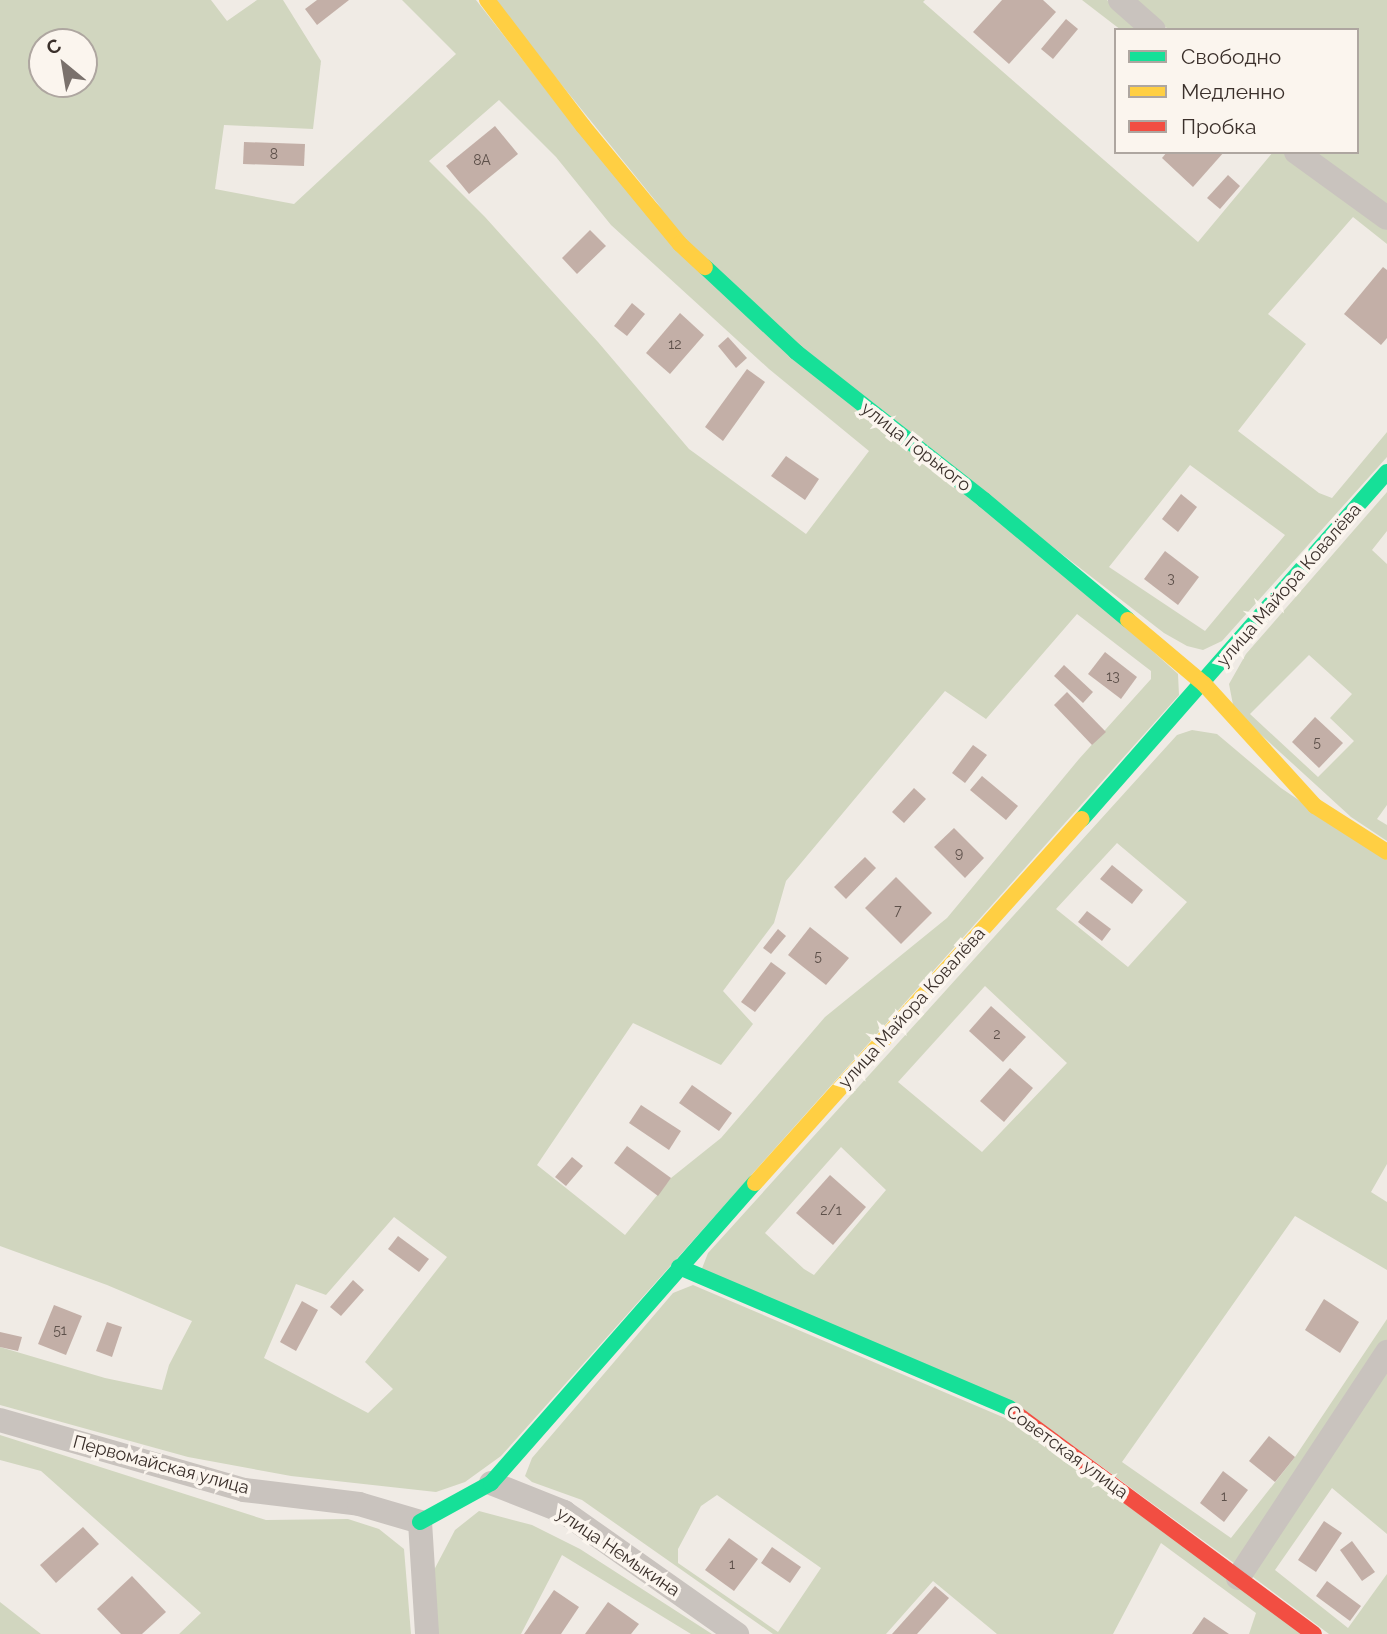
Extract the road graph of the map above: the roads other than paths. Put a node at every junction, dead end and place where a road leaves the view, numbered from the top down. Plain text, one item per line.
1 (487, 0) edge
2 (1120, 0) edge
3 (1152, 28) edge
4 (1299, 154) edge
5 (1387, 218) edge
6 (1387, 472) edge
7 (1204, 684) junction
8 (1387, 852) edge
9 (679, 1267) junction
10 (1387, 1352) edge
11 (0, 1420) edge
12 (491, 1483) junction
13 (420, 1522) junction
14 (1238, 1578) junction
15 (427, 1634) edge
16 (737, 1634) edge
17 (1314, 1634) edge

1 - 7 street, улица Горького
2 - 3 street
4 - 5 street
6 - 7 street, улица Майора Ковалёва
7 - 8 street, улица Горького
7 - 9 street, улица Майора Ковалёва
9 - 12 street, улица Майора Ковалёва
9 - 14 street, Советская улица
10 - 14 street
11 - 13 street, Первомайская улица
12 - 13 street, улица Майора Ковалёва
12 - 16 street, улица Немыкина
13 - 15 street
14 - 17 street, Советская улица

